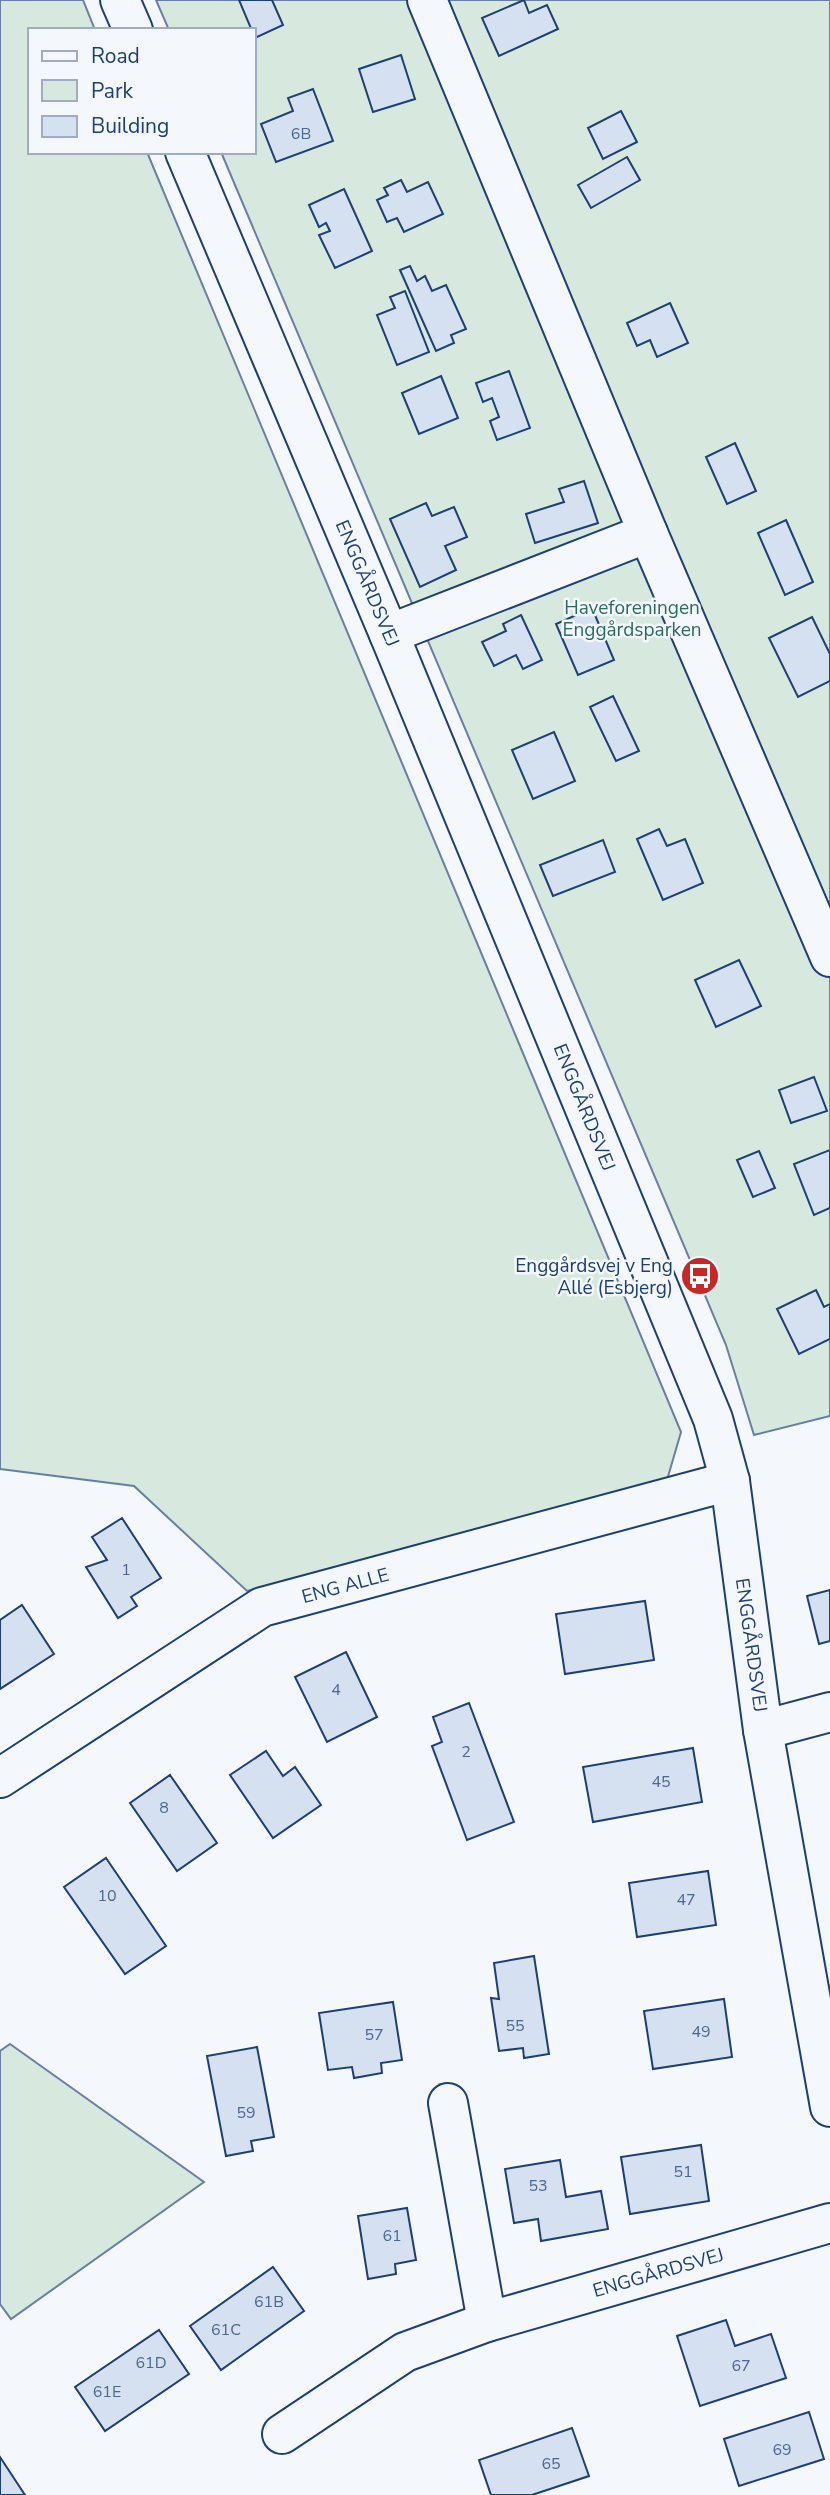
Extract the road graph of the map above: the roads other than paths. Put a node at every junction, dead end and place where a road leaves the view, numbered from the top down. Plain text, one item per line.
1 (120, 0) edge
2 (428, 0) edge
3 (132, 28) edge
4 (186, 154) edge
5 (648, 533) junction
6 (389, 634) junction
7 (830, 957) edge
8 (730, 1481) junction
9 (830, 1712) edge
10 (763, 1730) junction
11 (0, 1778) edge
12 (448, 2103) dead end
13 (830, 2107) edge
14 (830, 2223) edge
15 (487, 2322) junction
16 (282, 2434) dead end

1 - 3 street
2 - 5 street
4 - 6 street, ENGGÅRDSVEJ
5 - 6 street
5 - 7 street
6 - 8 street, ENGGÅRDSVEJ
8 - 10 street, ENGGÅRDSVEJ
8 - 11 street, ENG ALLE
9 - 10 street
10 - 13 street, ENGGÅRDSVEJ
12 - 15 street
14 - 15 street, ENGGÅRDSVEJ
15 - 16 street, ENGGÅRDSVEJ

